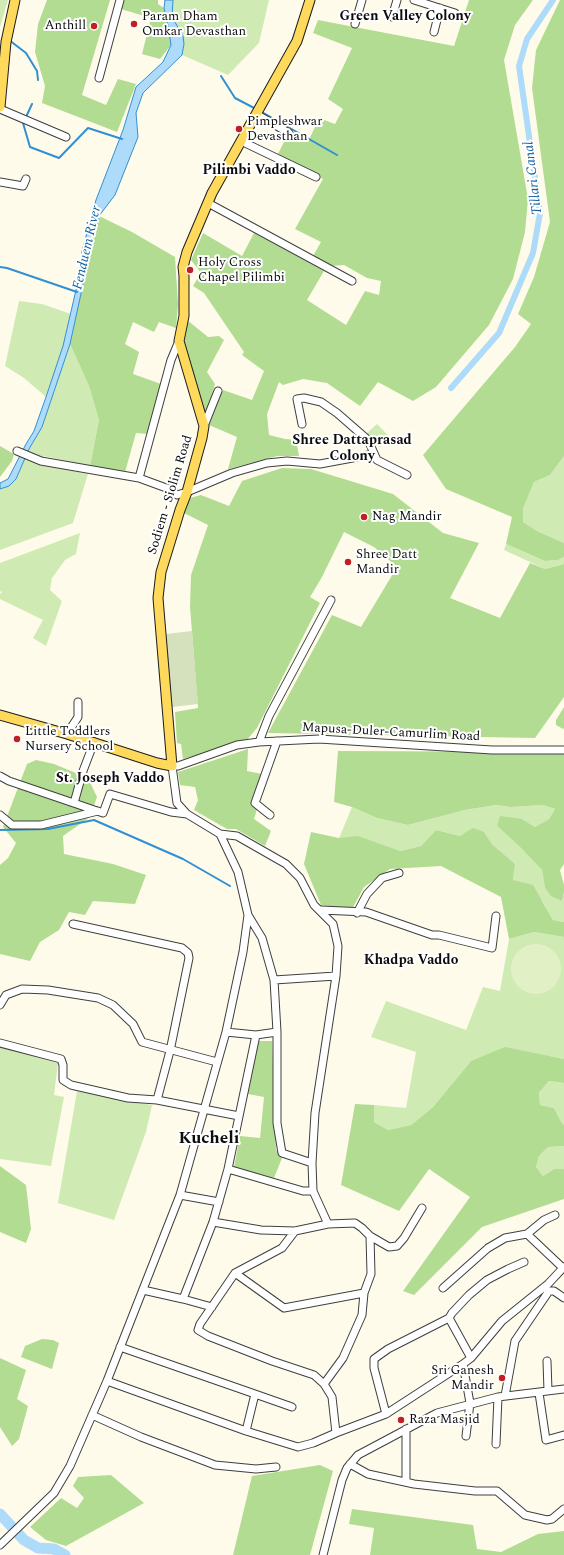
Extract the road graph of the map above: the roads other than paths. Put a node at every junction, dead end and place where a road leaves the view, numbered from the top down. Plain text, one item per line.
1 (15, 0) edge
2 (120, 0) edge
3 (310, 0) edge
4 (362, 0) edge
5 (397, 0) edge
6 (414, 0) edge
7 (440, 8) junction
8 (455, 13) dead end
9 (392, 17) dead end
10 (355, 24) dead end
11 (434, 32) dead end
12 (99, 78) dead end
13 (0, 108) edge
14 (256, 114) junction
15 (289, 133) dead end
16 (66, 137) dead end
17 (241, 141) junction
18 (316, 177) dead end
19 (26, 179) dead end
20 (0, 182) edge
21 (208, 203) junction
22 (352, 281) dead end
23 (179, 341) junction
24 (218, 391) dead end
25 (302, 424) dead end
26 (204, 426) junction
27 (17, 451) dead end
28 (374, 454) junction
29 (407, 475) dead end
30 (139, 478) junction
31 (187, 492) junction
32 (331, 600) dead end
33 (78, 702) dead end
34 (0, 716) edge
35 (67, 734) junction
36 (277, 741) junction
37 (94, 742) junction
38 (259, 742) junction
39 (564, 750) edge
40 (172, 766) junction
41 (0, 776) edge
42 (74, 803) junction
43 (98, 811) junction
44 (187, 814) junction
45 (0, 815) edge
46 (270, 815) dead end
47 (220, 834) junction
48 (399, 872) dead end
49 (321, 910) junction
50 (357, 913) junction
51 (248, 915) junction
52 (496, 916) dead end
53 (72, 924) dead end
54 (336, 976) junction
55 (274, 980) junction
56 (0, 1005) edge
57 (226, 1032) junction
58 (277, 1032) junction
59 (256, 1035) junction
60 (0, 1043) edge
61 (170, 1051) junction
62 (217, 1062) junction
63 (157, 1100) junction
64 (203, 1110) junction
65 (239, 1116) junction
66 (312, 1163) junction
67 (228, 1169) junction
68 (313, 1191) junction
69 (180, 1195) junction
70 (219, 1202) junction
71 (422, 1208) dead end
72 (554, 1215) dead end
73 (213, 1222) junction
74 (328, 1224) junction
75 (295, 1231) junction
76 (527, 1234) junction
77 (370, 1236) junction
78 (524, 1262) dead end
79 (564, 1268) edge
80 (235, 1273) junction
81 (443, 1288) dead end
82 (143, 1290) junction
83 (364, 1293) junction
84 (564, 1298) edge
85 (183, 1299) junction
86 (212, 1307) junction
87 (449, 1318) junction
88 (120, 1347) junction
89 (471, 1358) junction
90 (547, 1362) dead end
91 (463, 1364) junction
92 (107, 1381) junction
93 (324, 1384) junction
94 (564, 1389) edge
95 (548, 1391) junction
96 (539, 1393) junction
97 (255, 1394) junction
98 (501, 1396) junction
99 (470, 1403) junction
100 (292, 1406) dead end
101 (386, 1414) junction
102 (92, 1415) junction
103 (406, 1429) junction
104 (246, 1431) junction
105 (336, 1433) junction
106 (564, 1435) edge
107 (466, 1436) dead end
108 (496, 1444) dead end
109 (350, 1464) junction
110 (276, 1467) dead end
111 (406, 1482) junction
112 (564, 1509) edge
113 (0, 1545) edge
114 (323, 1555) edge

1 - 13 main road
2 - 12 street
3 - 14 main road, Sodiem - Siolim Road
4 - 10 street
5 - 9 street
6 - 7 street
7 - 8 street
7 - 11 street
13 - 16 street
14 - 15 street
14 - 17 main road, Sodiem - Siolim Road
17 - 18 street
17 - 21 main road, Sodiem - Siolim Road
19 - 20 street
21 - 22 street
21 - 23 main road, Sodiem - Siolim Road
23 - 26 main road, Sodiem - Siolim Road
23 - 30 street
24 - 26 street
25 - 28 street
26 - 31 main road, Sodiem - Siolim Road
27 - 30 street
28 - 29 street
28 - 31 street
30 - 31 street
31 - 40 main road, Sodiem - Siolim Road
32 - 38 street
33 - 35 street
34 - 35 main road
35 - 37 main road
36 - 38 street, Mapusa-Duler-Camurlim Road
36 - 39 street, Mapusa-Duler-Camurlim Road
36 - 46 street
37 - 40 main road
37 - 42 street
38 - 40 street, Mapusa-Duler-Camurlim Road
40 - 44 street
41 - 42 street
42 - 43 street
43 - 44 street
43 - 45 street
44 - 47 street
47 - 49 street
47 - 51 street
48 - 50 street
49 - 50 street
49 - 54 street
50 - 52 street
51 - 55 street
51 - 57 street
53 - 61 street
54 - 55 street
54 - 66 street
55 - 58 street
56 - 61 street
57 - 59 street
57 - 62 street
58 - 59 street
58 - 66 street
59 - 65 street
60 - 63 street
61 - 62 street
61 - 63 street
62 - 64 street
63 - 64 street
64 - 65 street
64 - 69 street
65 - 67 street
66 - 68 street
67 - 68 street
67 - 70 street
68 - 74 street
69 - 70 street
69 - 82 street
70 - 73 street
71 - 77 street
72 - 76 street
73 - 75 street
73 - 85 street
74 - 75 street
74 - 77 street
75 - 80 street
76 - 79 street
76 - 81 street
77 - 83 street
78 - 87 street
79 - 89 street
80 - 83 street
80 - 86 street
82 - 85 street
82 - 88 street
83 - 93 street
84 - 98 street
85 - 86 street
86 - 93 street
87 - 89 street
87 - 101 street
88 - 92 street
88 - 97 street
89 - 91 street
90 - 95 street
91 - 99 street
91 - 101 street
92 - 102 street
92 - 104 street
93 - 105 street
94 - 95 street
95 - 96 street
96 - 98 street
96 - 106 street
97 - 100 street
97 - 104 street
98 - 99 street
98 - 108 street
99 - 103 street
99 - 107 street
101 - 105 street
102 - 110 street
102 - 113 street
103 - 109 street
103 - 111 street
104 - 105 street
109 - 111 street
109 - 114 street
111 - 112 street

